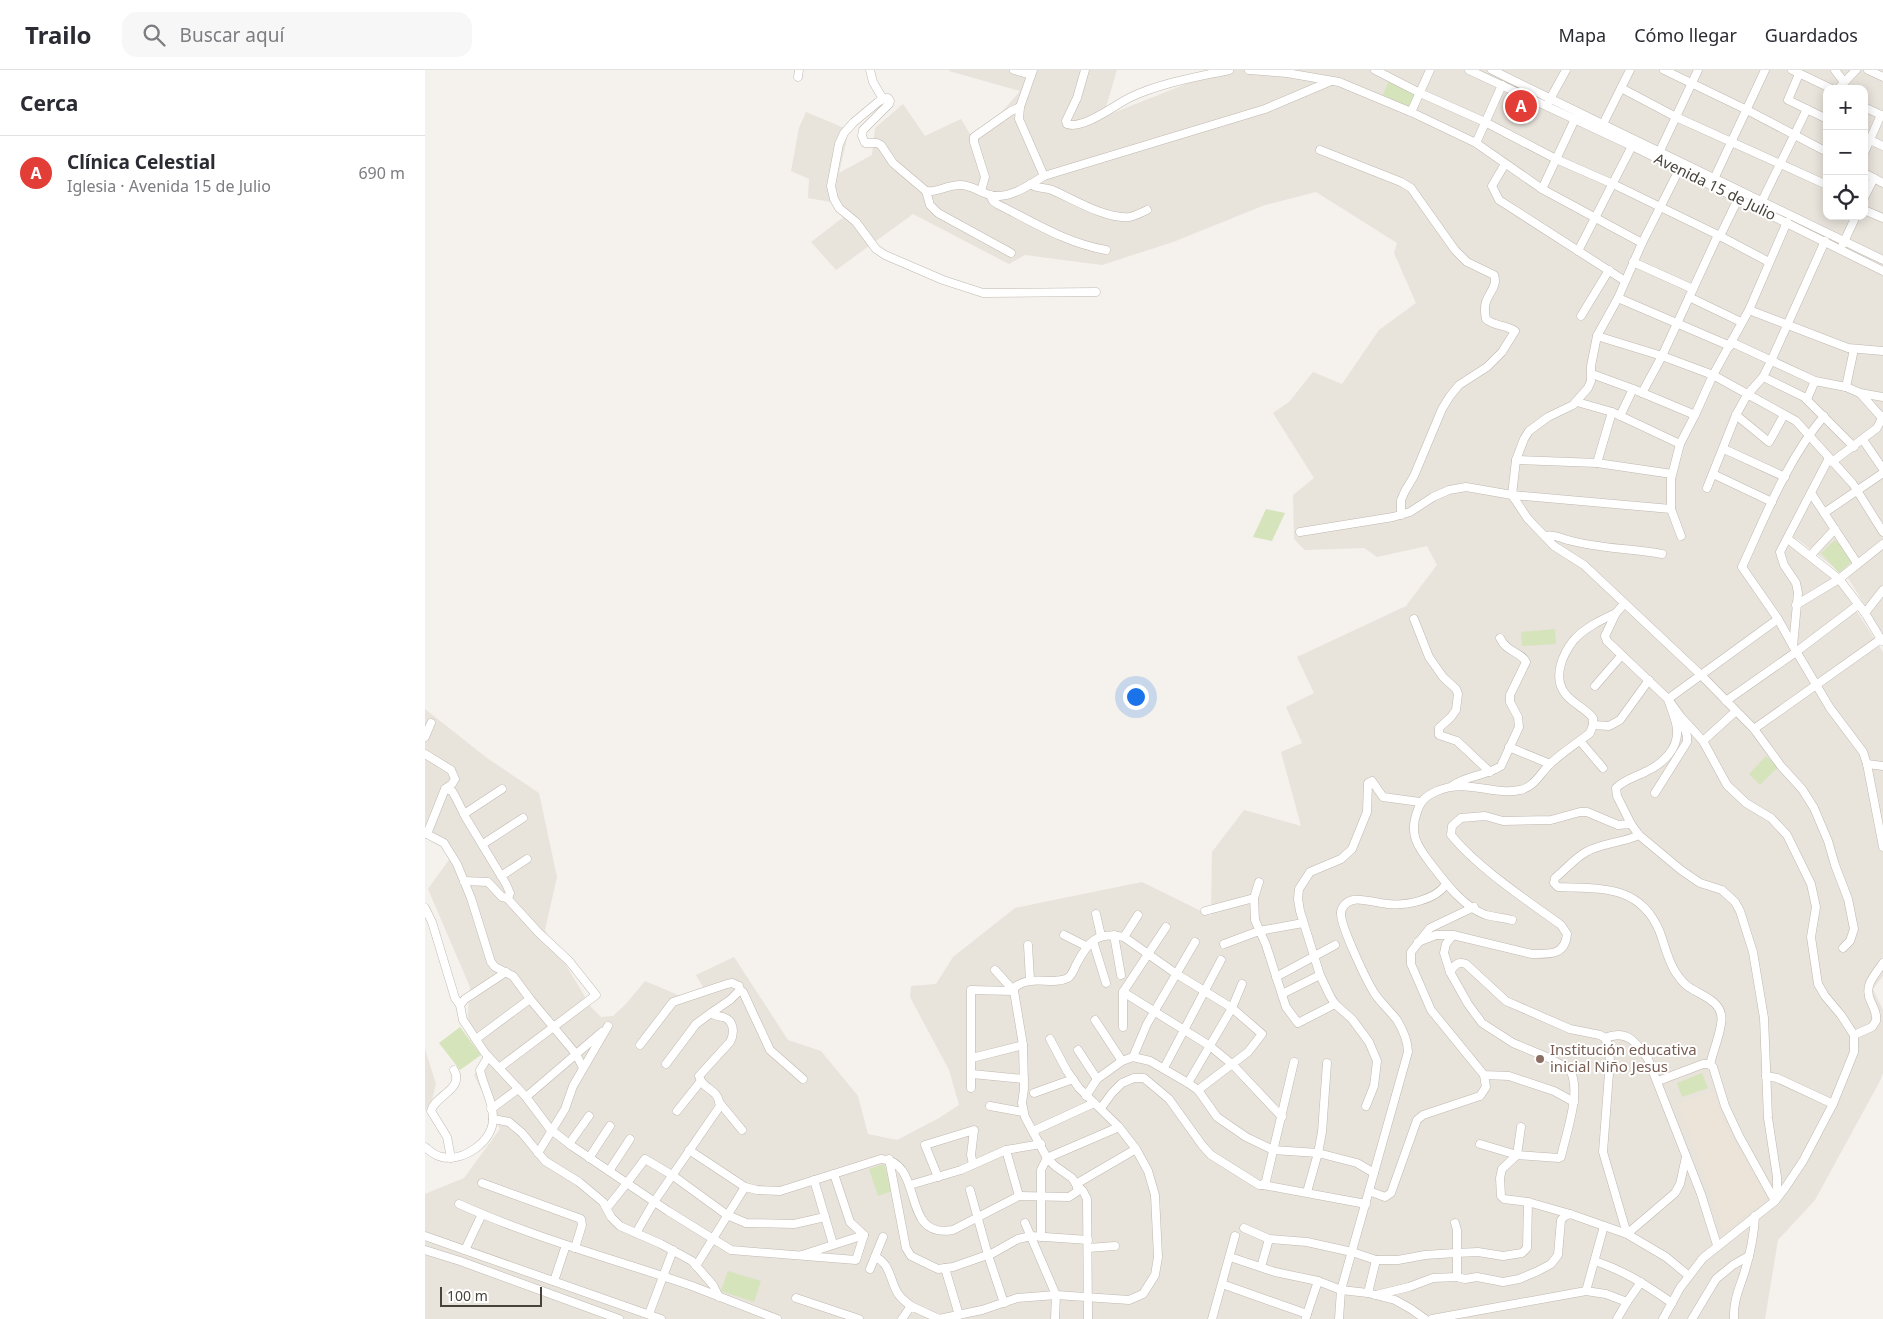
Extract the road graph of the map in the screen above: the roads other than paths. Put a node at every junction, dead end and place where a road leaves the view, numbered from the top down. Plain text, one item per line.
1 (869, 70) edge
2 (1014, 70) edge
3 (1085, 70) edge
4 (1229, 70) edge
5 (1249, 70) edge
6 (1375, 70) edge
7 (1430, 70) edge
8 (1469, 70) edge
9 (1492, 70) edge
10 (1566, 70) edge
11 (1630, 70) edge
12 (1664, 70) edge
13 (1698, 70) edge
14 (1765, 70) edge
15 (1792, 70) edge
16 (1835, 70) edge
17 (1856, 70) edge
18 (1871, 71) edge
19 (1298, 72) edge
20 (1478, 72) edge
21 (1032, 73) edge
22 (1799, 74) junction
23 (1883, 77) edge
24 (1331, 81) junction
25 (1844, 82) junction
26 (1691, 83) junction
27 (1502, 85) junction
28 (1823, 85) edge
29 (1841, 85) edge
30 (1621, 88) junction
31 (1420, 93) junction
32 (883, 99) junction
33 (1549, 102) junction
34 (1020, 107) junction
35 (1807, 109) junction
36 (1868, 109) edge
37 (1747, 110) junction
38 (1411, 112) junction
39 (1882, 116) edge
40 (1676, 117) junction
41 (1823, 117) edge
42 (1575, 119) junction
43 (1485, 122) junction
44 (1601, 127) junction
45 (1794, 135) junction
46 (1870, 140) junction
47 (1476, 143) junction
48 (1731, 143) junction
49 (1868, 144) edge
50 (1632, 146) junction
51 (1883, 146) edge
52 (1320, 150) dead end
53 (1823, 150) edge
54 (1658, 156) junction
55 (1556, 159) junction
56 (1781, 163) junction
57 (1505, 164) junction
58 (1679, 170) junction
59 (1868, 175) edge
60 (1044, 176) junction
61 (1715, 177) junction
62 (1874, 178) junction
63 (1823, 183) edge
64 (1883, 183) edge
65 (1030, 184) junction
66 (1613, 184) junction
67 (1711, 185) junction
68 (1542, 189) junction
69 (1868, 190) edge
70 (926, 191) junction
71 (981, 191) junction
72 (990, 195) junction
73 (1738, 198) junction
74 (1762, 201) junction
75 (1660, 207) junction
76 (1147, 210) dead end
77 (1868, 212) edge
78 (1595, 218) junction
79 (1883, 218) edge
80 (1854, 220) edge
81 (1787, 222) junction
82 (1719, 235) junction
83 (1825, 241) junction
84 (1845, 241) junction
85 (1642, 244) junction
86 (1105, 250) dead end
87 (1841, 250) junction
88 (1579, 251) junction
89 (1011, 253) dead end
90 (1883, 260) edge
91 (1633, 262) junction
92 (1769, 262) junction
93 (1609, 270) junction
94 (1883, 271) edge
95 (1625, 281) junction
96 (1693, 289) junction
97 (1096, 292) dead end
98 (1689, 297) junction
99 (1618, 298) junction
100 (1749, 310) junction
101 (1581, 316) dead end
102 (1677, 322) junction
103 (1741, 322) junction
104 (1788, 326) junction
105 (1597, 336) junction
106 (1730, 344) junction
107 (1854, 349) junction
108 (1883, 351) edge
109 (1662, 356) junction
110 (1771, 361) junction
111 (1592, 374) junction
112 (1713, 375) junction
113 (1763, 377) junction
114 (1815, 381) junction
115 (1846, 387) junction
116 (1633, 389) junction
117 (1642, 393) junction
118 (1860, 393) junction
119 (1747, 395) junction
120 (1883, 397) edge
121 (1807, 399) junction
122 (1577, 402) junction
123 (1613, 412) junction
124 (1695, 415) junction
125 (1736, 415) junction
126 (1784, 415) junction
127 (1620, 416) junction
128 (1824, 416) junction
129 (1883, 418) edge
130 (1808, 434) junction
131 (1863, 440) junction
132 (1679, 444) junction
133 (1854, 446) junction
134 (1724, 449) junction
135 (1516, 460) junction
136 (1831, 460) junction
137 (1597, 463) junction
138 (1883, 468) edge
139 (1883, 473) edge
140 (1672, 474) junction
141 (1713, 474) junction
142 (1785, 477) junction
143 (1707, 488) dead end
144 (1856, 490) junction
145 (1811, 493) junction
146 (1512, 495) junction
147 (1772, 502) junction
148 (1671, 509) junction
149 (1824, 513) junction
150 (1401, 515) junction
151 (1882, 528) edge
152 (1835, 529) junction
153 (1299, 532) dead end
154 (1545, 536) junction
155 (1681, 536) dead end
156 (1788, 539) junction
157 (1883, 544) edge
158 (1662, 554) dead end
159 (1810, 556) junction
160 (1857, 563) junction
161 (1839, 578) junction
162 (1883, 590) edge
163 (1624, 604) junction
164 (1796, 605) junction
165 (1858, 605) junction
166 (1865, 613) junction
167 (1616, 614) junction
168 (1414, 619) dead end
169 (1779, 619) junction
170 (1500, 638) dead end
171 (1882, 641) edge
172 (1795, 649) junction
173 (1621, 656) junction
174 (1701, 674) junction
175 (1649, 680) junction
176 (1815, 684) junction
177 (1595, 686) dead end
178 (1668, 699) junction
179 (1726, 701) junction
180 (1736, 711) junction
181 (1681, 717) junction
182 (431, 723) dead end
183 (1593, 726) junction
184 (1754, 729) junction
185 (425, 737) edge
186 (1580, 741) junction
187 (1703, 741) junction
188 (1509, 747) junction
189 (425, 754) edge
190 (1550, 764) junction
191 (1867, 764) junction
192 (1883, 766) edge
193 (1603, 768) dead end
194 (1490, 772) junction
195 (1452, 786) junction
196 (445, 789) junction
197 (502, 790) dead end
198 (1655, 793) dead end
199 (1874, 799) junction
200 (1883, 800) edge
201 (1420, 802) junction
202 (464, 814) junction
203 (523, 818) dead end
204 (1631, 824) junction
205 (1881, 831) edge
206 (426, 833) edge
207 (1639, 836) junction
208 (483, 844) junction
209 (1883, 847) edge
210 (527, 859) dead end
211 (501, 876) junction
212 (464, 881) junction
213 (1259, 882) dead end
214 (1446, 884) junction
215 (507, 898) junction
216 (1254, 898) junction
217 (1474, 907) junction
218 (425, 908) edge
219 (1205, 911) dead end
220 (1096, 914) dead end
221 (1138, 915) dead end
222 (1512, 920) dead end
223 (1303, 923) junction
224 (1166, 928) dead end
225 (1259, 932) junction
226 (1064, 935) dead end
227 (1114, 935) junction
228 (1453, 935) junction
229 (1101, 936) junction
230 (1124, 937) junction
231 (1093, 940) junction
232 (1195, 942) dead end
233 (1418, 942) junction
234 (1223, 944) dead end
235 (1028, 945) dead end
236 (1335, 945) dead end
237 (1086, 946) junction
238 (1843, 948) dead end
239 (1147, 955) junction
240 (1314, 956) junction
241 (1221, 960) dead end
242 (1883, 963) edge
243 (995, 970) dead end
244 (505, 972) junction
245 (1450, 972) junction
246 (1175, 974) junction
247 (1121, 975) dead end
248 (1320, 975) junction
249 (1276, 976) junction
250 (1030, 980) junction
251 (1106, 982) dead end
252 (1242, 984) dead end
253 (740, 990) junction
254 (1014, 991) junction
255 (1205, 991) junction
256 (1123, 992) junction
257 (1283, 994) junction
258 (530, 999) junction
259 (1335, 1004) junction
260 (460, 1005) junction
261 (1232, 1008) junction
262 (711, 1013) junction
263 (1155, 1013) junction
264 (1095, 1020) dead end
265 (1123, 1026) dead end
266 (553, 1027) junction
267 (1183, 1030) junction
268 (1854, 1035) junction
269 (1605, 1038) junction
270 (476, 1039) junction
271 (1050, 1039) dead end
272 (640, 1045) dead end
273 (1023, 1045) junction
274 (1211, 1046) junction
275 (1078, 1050) dead end
276 (576, 1054) junction
277 (488, 1057) junction
278 (1133, 1057) junction
279 (972, 1058) junction
280 (1122, 1061) junction
281 (1294, 1062) dead end
282 (1327, 1063) dead end
283 (666, 1064) dead end
284 (1233, 1065) junction
285 (1711, 1065) junction
286 (499, 1068) junction
287 (583, 1068) junction
288 (1164, 1068) junction
289 (454, 1070) dead end
290 (973, 1074) junction
291 (1484, 1075) junction
292 (1766, 1076) junction
293 (1073, 1078) junction
294 (803, 1079) dead end
295 (1024, 1079) junction
296 (1097, 1079) junction
297 (701, 1081) junction
298 (1658, 1081) junction
299 (1188, 1083) junction
300 (971, 1088) dead end
301 (518, 1089) junction
302 (1198, 1090) junction
303 (1034, 1093) dead end
304 (1086, 1096) junction
305 (526, 1097) junction
306 (719, 1102) junction
307 (1574, 1102) junction
308 (1833, 1104) junction
309 (990, 1106) dead end
310 (1097, 1106) junction
311 (1366, 1106) dead end
312 (491, 1108) junction
313 (677, 1111) dead end
314 (1023, 1112) junction
315 (589, 1116) dead end
316 (1282, 1117) junction
317 (493, 1119) junction
318 (610, 1126) dead end
319 (1119, 1127) junction
320 (1521, 1127) dead end
321 (742, 1130) dead end
322 (552, 1131) junction
323 (1033, 1131) junction
324 (629, 1139) dead end
325 (569, 1144) junction
326 (1041, 1144) junction
327 (1480, 1144) dead end
328 (425, 1147) edge
329 (1136, 1149) junction
330 (689, 1150) junction
331 (1006, 1150) junction
332 (1273, 1150) junction
333 (538, 1153) junction
334 (1318, 1153) junction
335 (1517, 1155) junction
336 (1686, 1157) junction
337 (451, 1158) junction
338 (589, 1158) junction
339 (1047, 1158) junction
340 (889, 1159) junction
341 (973, 1164) junction
342 (609, 1171) junction
343 (1374, 1173) junction
344 (834, 1174) junction
345 (672, 1175) junction
346 (938, 1177) junction
347 (814, 1180) junction
348 (482, 1183) dead end
349 (627, 1184) junction
350 (1076, 1184) junction
351 (910, 1185) junction
352 (1263, 1185) junction
353 (745, 1187) junction
354 (970, 1190) dead end
355 (1369, 1191) junction
356 (1307, 1192) junction
357 (1019, 1196) junction
358 (1041, 1196) junction
359 (1776, 1199) junction
360 (654, 1202) junction
361 (1528, 1202) junction
362 (459, 1204) dead end
363 (1366, 1204) junction
364 (607, 1208) junction
365 (482, 1214) junction
366 (1570, 1214) junction
367 (727, 1215) junction
368 (977, 1216) junction
369 (1755, 1216) junction
370 (825, 1217) junction
371 (1025, 1223) dead end
372 (1455, 1223) dead end
373 (1604, 1226) junction
374 (1244, 1228) dead end
375 (636, 1233) junction
376 (1627, 1234) junction
377 (865, 1235) junction
378 (425, 1236) edge
379 (1031, 1236) junction
380 (1235, 1236) dead end
381 (883, 1237) dead end
382 (1041, 1237) junction
383 (712, 1238) junction
384 (1269, 1239) junction
385 (833, 1244) junction
386 (1088, 1244) junction
387 (566, 1245) junction
388 (1717, 1245) junction
389 (1115, 1246) dead end
390 (575, 1248) junction
391 (425, 1250) edge
392 (465, 1250) junction
393 (673, 1250) junction
394 (1352, 1252) junction
395 (1456, 1253) junction
396 (988, 1255) junction
397 (798, 1256) junction
398 (1749, 1256) junction
399 (875, 1257) junction
400 (1230, 1257) junction
401 (1377, 1260) junction
402 (1595, 1261) junction
403 (696, 1266) junction
404 (1261, 1267) junction
405 (870, 1268) dead end
406 (945, 1268) junction
407 (1689, 1276) junction
408 (1457, 1277) junction
409 (664, 1278) junction
410 (554, 1281) junction
411 (1318, 1281) junction
412 (1641, 1282) junction
413 (1222, 1284) junction
414 (1341, 1290) junction
415 (1586, 1291) junction
416 (1372, 1294) junction
417 (1056, 1295) junction
418 (719, 1297) junction
419 (1088, 1297) junction
420 (796, 1298) dead end
421 (1627, 1302) junction
422 (1004, 1303) junction
423 (1672, 1303) junction
424 (911, 1306) junction
425 (649, 1314) junction
426 (959, 1315) junction
427 (761, 1316) edge
428 (1306, 1317) edge
429 (853, 1318) edge
430 (619, 1319) edge
431 (661, 1319) edge
432 (777, 1319) edge
433 (902, 1319) edge
434 (1055, 1319) edge
435 (1087, 1319) edge
436 (1212, 1319) edge
437 (1339, 1319) edge
438 (1425, 1319) edge
439 (1432, 1319) edge
440 (1617, 1319) edge
441 (1663, 1319) edge
442 (1693, 1319) edge
443 (1734, 1319) edge

1 - 32 street
2 - 21 street
3 - 4 street
5 - 19 street
6 - 31 street
7 - 31 street
8 - 20 street, Avenida 15 de Julio
9 - 33 street, Avenida 15 de Julio
10 - 33 street
11 - 30 street
12 - 26 street
13 - 26 street
14 - 37 street
15 - 22 street
16 - 25 street
17 - 25 street
18 - 23 street
19 - 24 street
20 - 27 street, Avenida 15 de Julio
21 - 34 street
22 - 28 street
22 - 35 street
24 - 38 street
24 - 60 street
25 - 29 street
26 - 37 street
26 - 40 street
27 - 33 street, Avenida 15 de Julio
27 - 43 street
30 - 40 street
30 - 44 street
31 - 38 street
31 - 43 street
32 - 70 street
32 - 97 street
33 - 42 street, Avenida 15 de Julio
33 - 44 street, Avenida 15 de Julio
34 - 60 street
34 - 71 street
35 - 41 street
35 - 45 street
36 - 39 street
37 - 45 street
37 - 48 street
38 - 47 street
39 - 46 street
40 - 48 street
40 - 54 street
42 - 44 street, Avenida 15 de Julio
42 - 55 street
43 - 47 street
43 - 55 street
44 - 50 street, Avenida 15 de Julio
44 - 54 street, Avenida 15 de Julio
45 - 53 street
45 - 56 street
46 - 49 street
46 - 51 street
47 - 57 street
48 - 56 street
48 - 61 street
50 - 54 street, Avenida 15 de Julio
50 - 66 street
52 - 150 street
54 - 58 street, Avenida 15 de Julio
54 - 61 street, Avenida 15 de Julio
55 - 66 street
55 - 68 street
56 - 63 street
56 - 74 street
57 - 68 street
57 - 88 street
58 - 67 street, Avenida 15 de Julio
58 - 75 street
59 - 62 street
60 - 65 street
61 - 67 street
61 - 74 street, Avenida 15 de Julio
62 - 64 street
62 - 69 street
65 - 72 street
65 - 76 street
66 - 75 street
66 - 78 street
67 - 73 street, Avenida 15 de Julio
68 - 78 street
70 - 71 street
70 - 89 street
71 - 72 street
72 - 86 street
73 - 81 street, Avenida 15 de Julio
73 - 82 street
74 - 84 street, Avenida 15 de Julio
75 - 82 street
75 - 85 street
77 - 79 street
78 - 85 street
78 - 88 street
80 - 84 street
81 - 83 street, Avenida 15 de Julio
81 - 92 street
82 - 92 street
82 - 96 street
83 - 87 street, Avenida 15 de Julio
83 - 104 street
84 - 87 street
84 - 90 street, Avenida 15 de Julio
85 - 91 street
87 - 94 street, Avenida 15 de Julio
88 - 93 street
91 - 95 street
91 - 96 street
92 - 100 street
93 - 95 street
93 - 101 street
95 - 99 street
96 - 98 street
98 - 102 street
98 - 103 street
99 - 102 street
99 - 105 street
100 - 103 street
100 - 104 street
102 - 106 street
102 - 109 street
103 - 106 street
104 - 107 street
104 - 110 street
105 - 109 street
105 - 111 street
106 - 110 street
106 - 112 street
107 - 108 street
107 - 115 street
109 - 112 street
109 - 117 street
110 - 113 street
110 - 114 street
111 - 116 street
111 - 122 street
112 - 119 street
112 - 124 street
113 - 119 street
113 - 121 street
114 - 115 street
114 - 121 street
115 - 118 street
116 - 117 street
116 - 127 street
117 - 124 street
118 - 120 street
118 - 129 street
119 - 125 street
119 - 126 street
121 - 128 street
122 - 123 street
122 - 135 street
123 - 127 street
123 - 137 street
124 - 132 street
125 - 126 street
125 - 134 street
126 - 130 street
127 - 132 street
128 - 130 street
128 - 133 street
129 - 131 street
130 - 136 street
130 - 142 street
131 - 133 street
131 - 138 street
132 - 140 street
133 - 136 street
134 - 141 street
134 - 142 street
135 - 137 street
135 - 146 street
136 - 144 street
136 - 145 street
137 - 140 street
139 - 144 street
140 - 148 street
141 - 143 street
141 - 147 street
142 - 147 street
144 - 149 street
144 - 151 street
145 - 149 street
145 - 156 street
146 - 148 street
146 - 150 street
146 - 154 street
147 - 169 street
148 - 155 street
149 - 152 street
150 - 153 street
152 - 159 street
152 - 160 street
154 - 158 street
154 - 163 street
156 - 159 street
156 - 164 street
157 - 160 street
159 - 161 street
160 - 161 street
161 - 164 street
161 - 165 street
162 - 166 street
163 - 167 street
163 - 174 street
164 - 172 street
165 - 166 street
165 - 172 street
166 - 171 street
167 - 173 street
167 - 183 street
168 - 194 street
169 - 172 street
169 - 174 street
170 - 188 street
171 - 176 street
172 - 176 street
172 - 179 street
173 - 175 street
173 - 177 street
174 - 178 street
174 - 179 street
175 - 178 street
175 - 183 street
176 - 184 street
176 - 191 street
178 - 181 street
178 - 204 street
179 - 180 street
180 - 184 street
180 - 187 street
181 - 187 street
181 - 198 street
182 - 185 street
183 - 186 street
184 - 238 street
186 - 190 street
186 - 193 street
187 - 268 street
188 - 190 street
188 - 194 street
189 - 196 street
190 - 195 street
191 - 192 street
191 - 199 street
194 - 195 street
195 - 201 street
196 - 202 street
196 - 206 street
197 - 202 street
199 - 200 street
199 - 205 street
201 - 214 street
201 - 223 street
202 - 208 street
203 - 208 street
204 - 207 street
204 - 228 street
205 - 209 street
206 - 212 street
207 - 285 street
207 - 292 street
208 - 211 street
210 - 211 street
211 - 215 street
212 - 215 street
212 - 244 street
213 - 216 street
214 - 217 street
214 - 343 street
215 - 266 street
216 - 219 street
216 - 225 street
217 - 222 street
217 - 233 street
218 - 260 street
220 - 229 street
221 - 230 street
223 - 225 street
223 - 240 street
224 - 239 street
225 - 234 street
225 - 249 street
226 - 237 street
227 - 229 street
227 - 230 street
227 - 247 street
228 - 233 street
228 - 245 street
229 - 231 street
230 - 239 street
231 - 237 street
231 - 251 street
232 - 246 street
233 - 291 street
235 - 250 street
236 - 240 street
237 - 250 street
239 - 246 street
239 - 256 street
240 - 248 street
240 - 249 street
241 - 255 street
242 - 268 street
243 - 254 street
244 - 258 street
244 - 260 street
245 - 269 street
245 - 307 street
246 - 255 street
246 - 263 street
248 - 257 street
248 - 259 street
249 - 257 street
250 - 254 street
252 - 261 street
253 - 262 street
253 - 272 street
253 - 294 street
254 - 273 street
254 - 279 street
255 - 261 street
255 - 267 street
256 - 263 street
256 - 265 street
257 - 259 street
258 - 266 street
258 - 270 street
259 - 311 street
260 - 270 street
261 - 274 street
261 - 284 street
262 - 283 street
262 - 297 street
263 - 267 street
263 - 278 street
264 - 280 street
266 - 276 street
266 - 286 street
267 - 274 street
267 - 288 street
268 - 308 street
269 - 298 street
269 - 376 street
270 - 277 street
271 - 293 street
273 - 279 street
273 - 295 street
274 - 284 street
274 - 299 street
275 - 296 street
276 - 287 street
276 - 287 street
276 - 305 street
277 - 286 street
277 - 312 street
278 - 280 street
278 - 288 street
279 - 290 street
280 - 296 street
281 - 316 street
282 - 334 street
284 - 302 street
284 - 316 street
285 - 298 street
285 - 359 street
286 - 301 street
287 - 322 street
288 - 299 street
289 - 337 street
290 - 295 street
290 - 300 street
291 - 307 street
291 - 355 street
292 - 308 street
292 - 359 street
293 - 303 street
293 - 304 street
295 - 314 street
296 - 304 street
297 - 306 street
297 - 313 street
298 - 336 street
299 - 302 street
301 - 305 street
301 - 312 street
302 - 332 street
304 - 310 street
305 - 322 street
306 - 321 street
306 - 330 street
307 - 335 street
308 - 359 street
309 - 314 street
310 - 319 street
310 - 323 street
310 - 352 street
312 - 317 street
314 - 323 street
315 - 325 street
316 - 332 street
317 - 333 street
317 - 337 street
318 - 338 street
319 - 329 street
319 - 339 street
320 - 335 street
322 - 325 street
322 - 333 street
323 - 326 street
324 - 342 street
325 - 338 street
326 - 331 street
326 - 339 street
327 - 335 street
328 - 337 street
329 - 350 street
329 - 419 street
330 - 345 street
330 - 353 street
331 - 341 street
331 - 357 street
332 - 334 street
332 - 352 street
333 - 364 street
334 - 343 street
334 - 356 street
335 - 361 street
336 - 376 street
336 - 388 street
338 - 342 street
339 - 350 street
339 - 358 street
340 - 344 street
340 - 351 street
340 - 406 street
341 - 346 street
341 - 346 street
342 - 349 street
343 - 355 street
344 - 347 street
344 - 377 street
345 - 349 street
345 - 360 street
345 - 367 street
346 - 351 street
347 - 353 street
347 - 370 street
348 - 390 street
349 - 360 street
349 - 364 street
350 - 358 street
350 - 386 street
351 - 368 street
352 - 356 street
353 - 367 street
354 - 368 street
355 - 363 street
356 - 363 street
357 - 358 street
357 - 368 street
358 - 382 street
359 - 369 street
360 - 375 street
360 - 383 street
361 - 366 street
361 - 395 street
362 - 365 street
363 - 394 street
364 - 375 street
365 - 387 street
365 - 392 street
366 - 373 street
366 - 408 street
367 - 370 street
367 - 383 street
368 - 396 street
369 - 388 street
369 - 398 street
370 - 385 street
371 - 379 street
372 - 395 street
373 - 376 street
373 - 402 street
374 - 384 street
375 - 393 street
376 - 407 street
377 - 385 street
377 - 397 street
378 - 392 street
379 - 382 street
379 - 396 street
379 - 417 street
380 - 400 street
381 - 399 street
382 - 386 street
383 - 397 street
383 - 403 street
384 - 394 street
384 - 404 street
385 - 397 street
386 - 389 street
386 - 419 street
387 - 390 street
387 - 410 street
388 - 407 street
390 - 409 street
391 - 430 street
392 - 410 street
393 - 403 street
393 - 409 street
394 - 401 street
394 - 414 street
395 - 401 street
395 - 408 street
396 - 406 street
396 - 422 street
398 - 442 street
398 - 443 street
399 - 405 street
399 - 424 street
400 - 404 street
400 - 413 street
401 - 416 street
402 - 412 street
402 - 415 street
403 - 418 street
404 - 411 street
406 - 426 street
407 - 423 street
408 - 416 street
409 - 418 street
409 - 425 street
410 - 425 street
411 - 414 street
411 - 428 street
412 - 421 street
412 - 423 street
413 - 428 street
413 - 436 street
414 - 416 street
414 - 437 street
415 - 421 street
415 - 439 street
416 - 438 street
417 - 419 street
417 - 422 street
417 - 434 street
418 - 427 street
419 - 435 street
420 - 429 street
421 - 440 street
422 - 426 street
423 - 441 street
424 - 426 street
424 - 433 street
425 - 431 street
427 - 432 street

